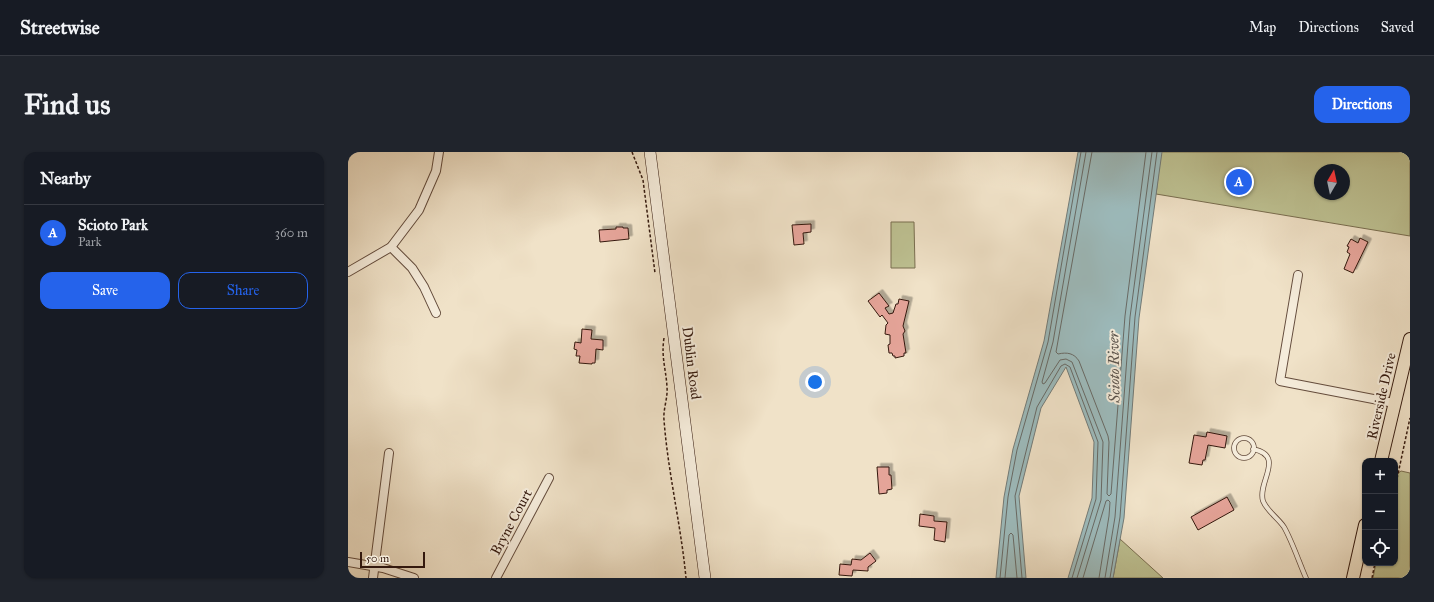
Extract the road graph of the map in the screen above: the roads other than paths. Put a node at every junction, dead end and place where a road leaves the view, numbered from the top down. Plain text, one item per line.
1 (438, 152) edge
2 (650, 152) edge
3 (391, 247) junction
4 (348, 272) edge
5 (1298, 275) dead end
6 (436, 313) dead end
7 (1410, 339) edge
8 (1394, 403) junction
9 (1253, 449) junction
10 (389, 453) dead end
11 (1382, 458) edge
12 (549, 478) dead end
13 (1364, 530) edge
14 (348, 562) edge
15 (374, 566) junction
16 (373, 578) edge
17 (414, 578) edge
18 (496, 578) edge
19 (705, 578) edge
20 (1306, 578) edge
21 (1352, 578) edge

1 - 3 street
2 - 19 main road, Dublin Road
3 - 4 street
3 - 6 street
5 - 8 street
7 - 8 main road, Riverside Drive
8 - 11 main road, Riverside Drive
9 - 9 lane
9 - 20 lane
10 - 15 street
12 - 18 street, Bryne Court
13 - 21 main road
14 - 15 street
15 - 16 street
15 - 17 street

